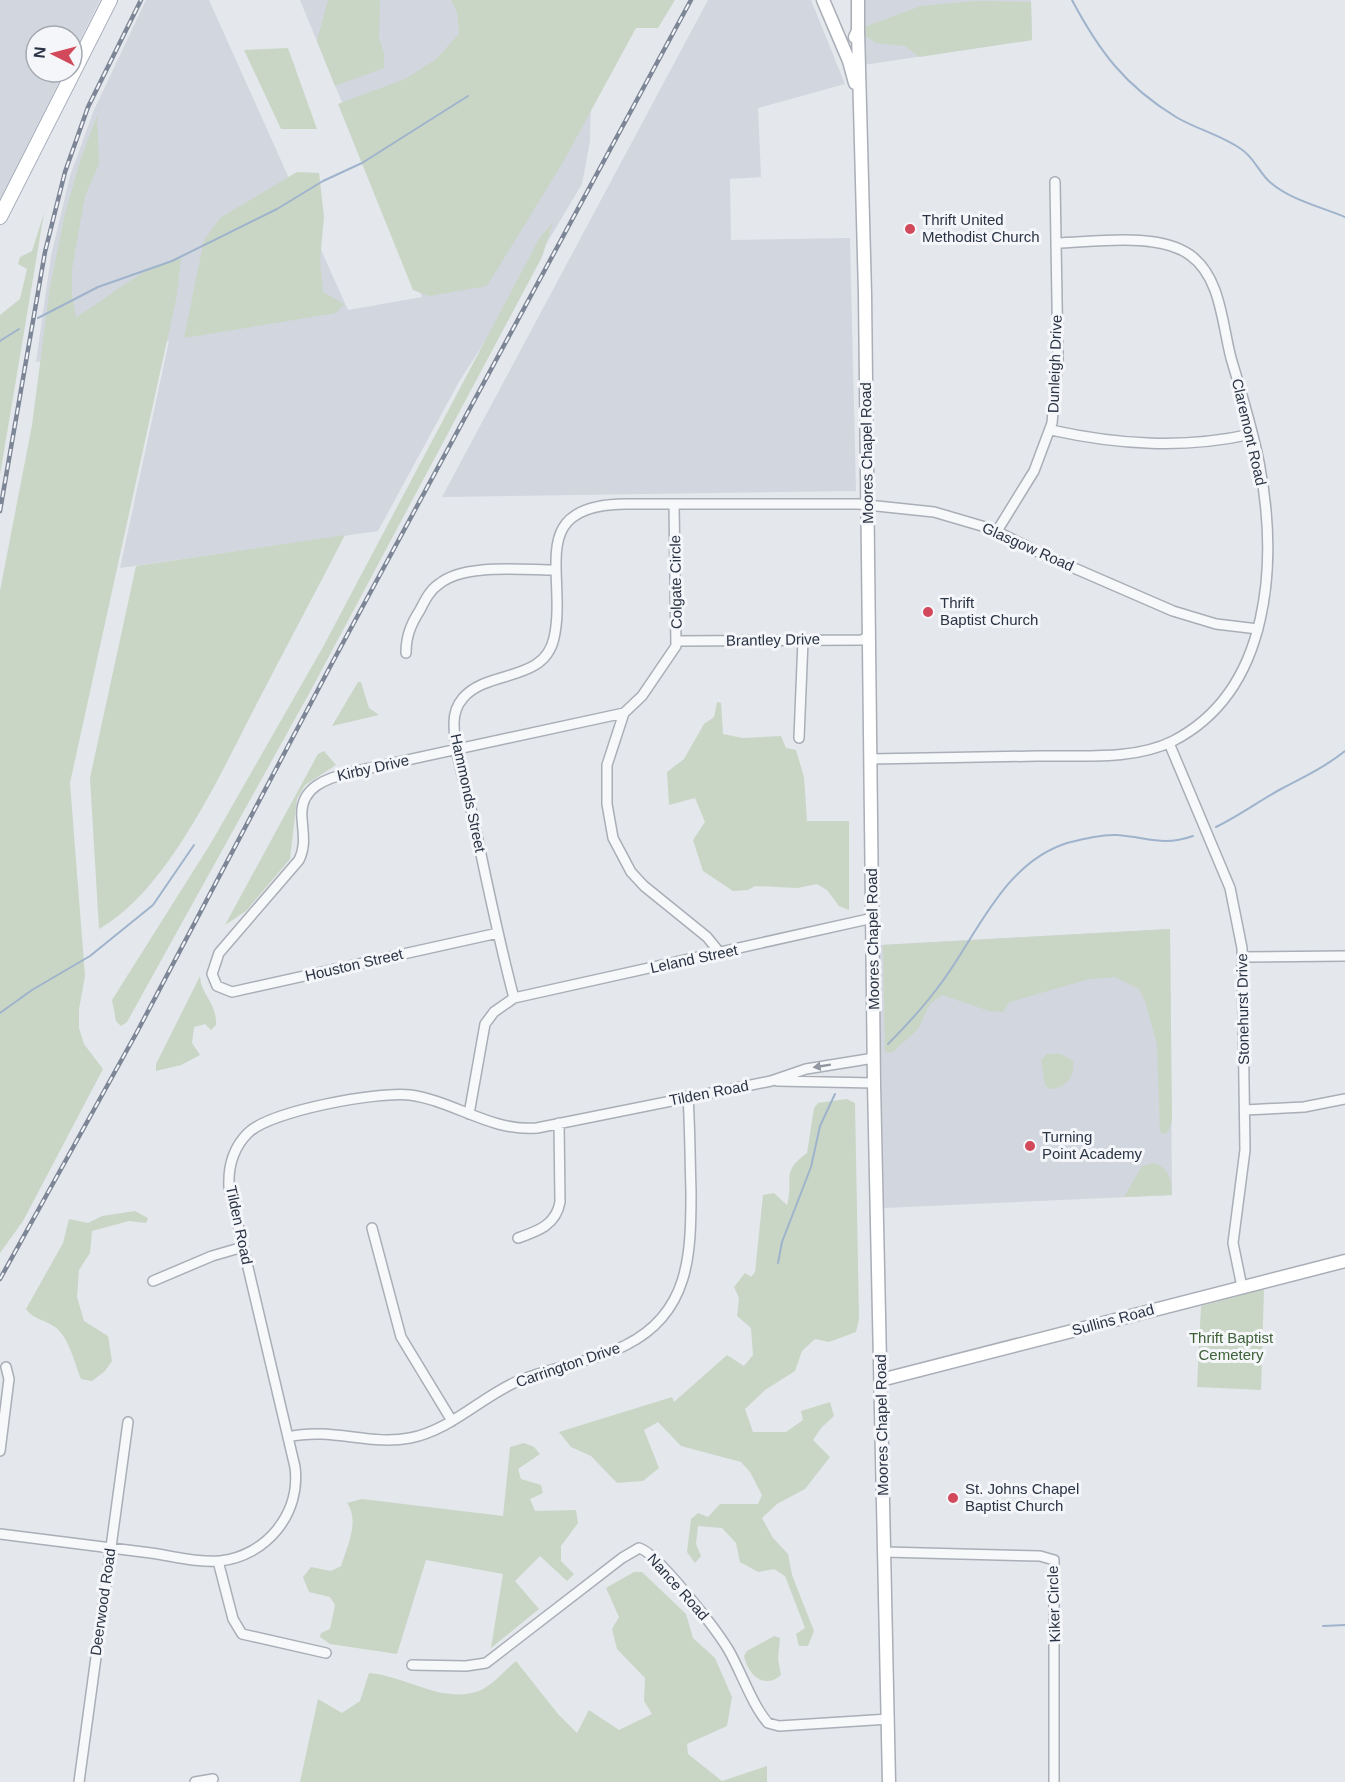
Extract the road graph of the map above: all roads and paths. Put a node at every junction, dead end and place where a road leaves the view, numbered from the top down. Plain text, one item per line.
1 (110, 0) edge
2 (824, 0) edge
3 (858, 0) edge
4 (858, 31) junction
5 (842, 44) junction
6 (858, 96) junction
7 (1054, 182) dead end
8 (0, 217) edge
9 (1056, 243) junction
10 (1050, 430) junction
11 (1252, 434) junction
12 (675, 504) junction
13 (868, 505) junction
14 (575, 514) joint
15 (997, 531) junction
16 (556, 570) junction
17 (1258, 629) junction
18 (869, 636) junction
19 (803, 640) junction
20 (677, 641) junction
21 (406, 653) dead end
22 (624, 713) junction
23 (799, 738) dead end
24 (1169, 743) junction
25 (458, 748) junction
26 (870, 759) junction
27 (873, 918) junction
28 (498, 933) junction
29 (720, 953) junction
30 (1345, 956) edge
31 (1243, 957) junction
32 (214, 981) joint
33 (514, 998) junction
34 (874, 1058) junction
35 (771, 1081) junction
36 (874, 1083) junction
37 (688, 1096) junction
38 (1345, 1099) edge
39 (1245, 1110) junction
40 (469, 1113) junction
41 (559, 1123) junction
42 (372, 1228) dead end
43 (518, 1238) dead end
44 (243, 1247) junction
45 (1345, 1261) edge
46 (153, 1281) dead end
47 (1242, 1287) junction
48 (6, 1367) dead end
49 (881, 1380) junction
50 (452, 1421) junction
51 (128, 1422) dead end
52 (288, 1437) junction
53 (0, 1451) edge
54 (0, 1534) edge
55 (110, 1548) junction
56 (885, 1552) junction
57 (218, 1561) junction
58 (326, 1653) dead end
59 (412, 1665) dead end
60 (888, 1719) junction
61 (213, 1779) dead end
62 (79, 1782) edge
63 (195, 1782) edge
64 (889, 1782) edge
65 (1054, 1782) edge

1 - 8 main road
2 - 5 main road
3 - 4 main road
4 - 5 main road
4 - 6 main road
5 - 6 main road
6 - 13 main road, Moores Chapel Road
7 - 9 street, Dunleigh Drive
9 - 10 street, Dunleigh Drive
9 - 11 street, Claremont Road
10 - 11 street
10 - 15 street, Dunleigh Drive
11 - 17 street, Claremont Road
12 - 13 street, Glasgow Road
12 - 14 street, Glasgow Road
12 - 20 street, Colgate Circle
13 - 15 street, Glasgow Road
13 - 18 main road, Moores Chapel Road
14 - 16 street, Hammonds Street
15 - 17 street, Glasgow Road
16 - 21 street
16 - 25 street, Hammonds Street
17 - 24 street, Claremont Road
18 - 19 street, Brantley Drive
18 - 26 main road, Moores Chapel Road
19 - 20 street, Brantley Drive
19 - 23 street
20 - 22 street, Colgate Circle
22 - 25 street, Kirby Drive
22 - 29 street, Colgate Circle
24 - 26 street, Claremont Road
24 - 31 street, Stonehurst Drive
25 - 28 street, Hammonds Street
25 - 32 street, Kirby Drive
26 - 27 main road, Moores Chapel Road
27 - 29 street, Leland Street
27 - 34 main road, Moores Chapel Road
28 - 32 street, Houston Street
28 - 33 street, Hammonds Street
29 - 33 street, Leland Street
30 - 31 street
31 - 39 street, Stonehurst Drive
33 - 40 street
34 -> 35 street, Tilden Road
34 - 36 main road, Moores Chapel Road
35 - 36 street, Tilden Road
35 - 37 street, Tilden Road
36 - 49 main road, Moores Chapel Road
37 - 41 street, Tilden Road
37 - 50 street, Carrington Drive
38 - 39 street
39 - 47 street, Stonehurst Drive
40 - 41 street, Tilden Road
40 - 44 street, Tilden Road
41 - 43 street
42 - 50 street
44 - 46 street
44 - 52 street, Tilden Road
45 - 47 main road, Sullins Road
47 - 49 main road, Sullins Road
48 - 53 street
49 - 56 main road, Moores Chapel Road
50 - 52 street, Carrington Drive
51 - 55 street, Deerwood Road
52 - 57 street, Tilden Road
54 - 55 street, Tilden Road
55 - 57 street, Tilden Road
55 - 62 street, Deerwood Road
56 - 60 main road, Moores Chapel Road
56 - 65 street, Kiker Circle
57 - 58 street
59 - 60 street, Nance Road
60 - 64 main road, Moores Chapel Road
61 - 63 street

